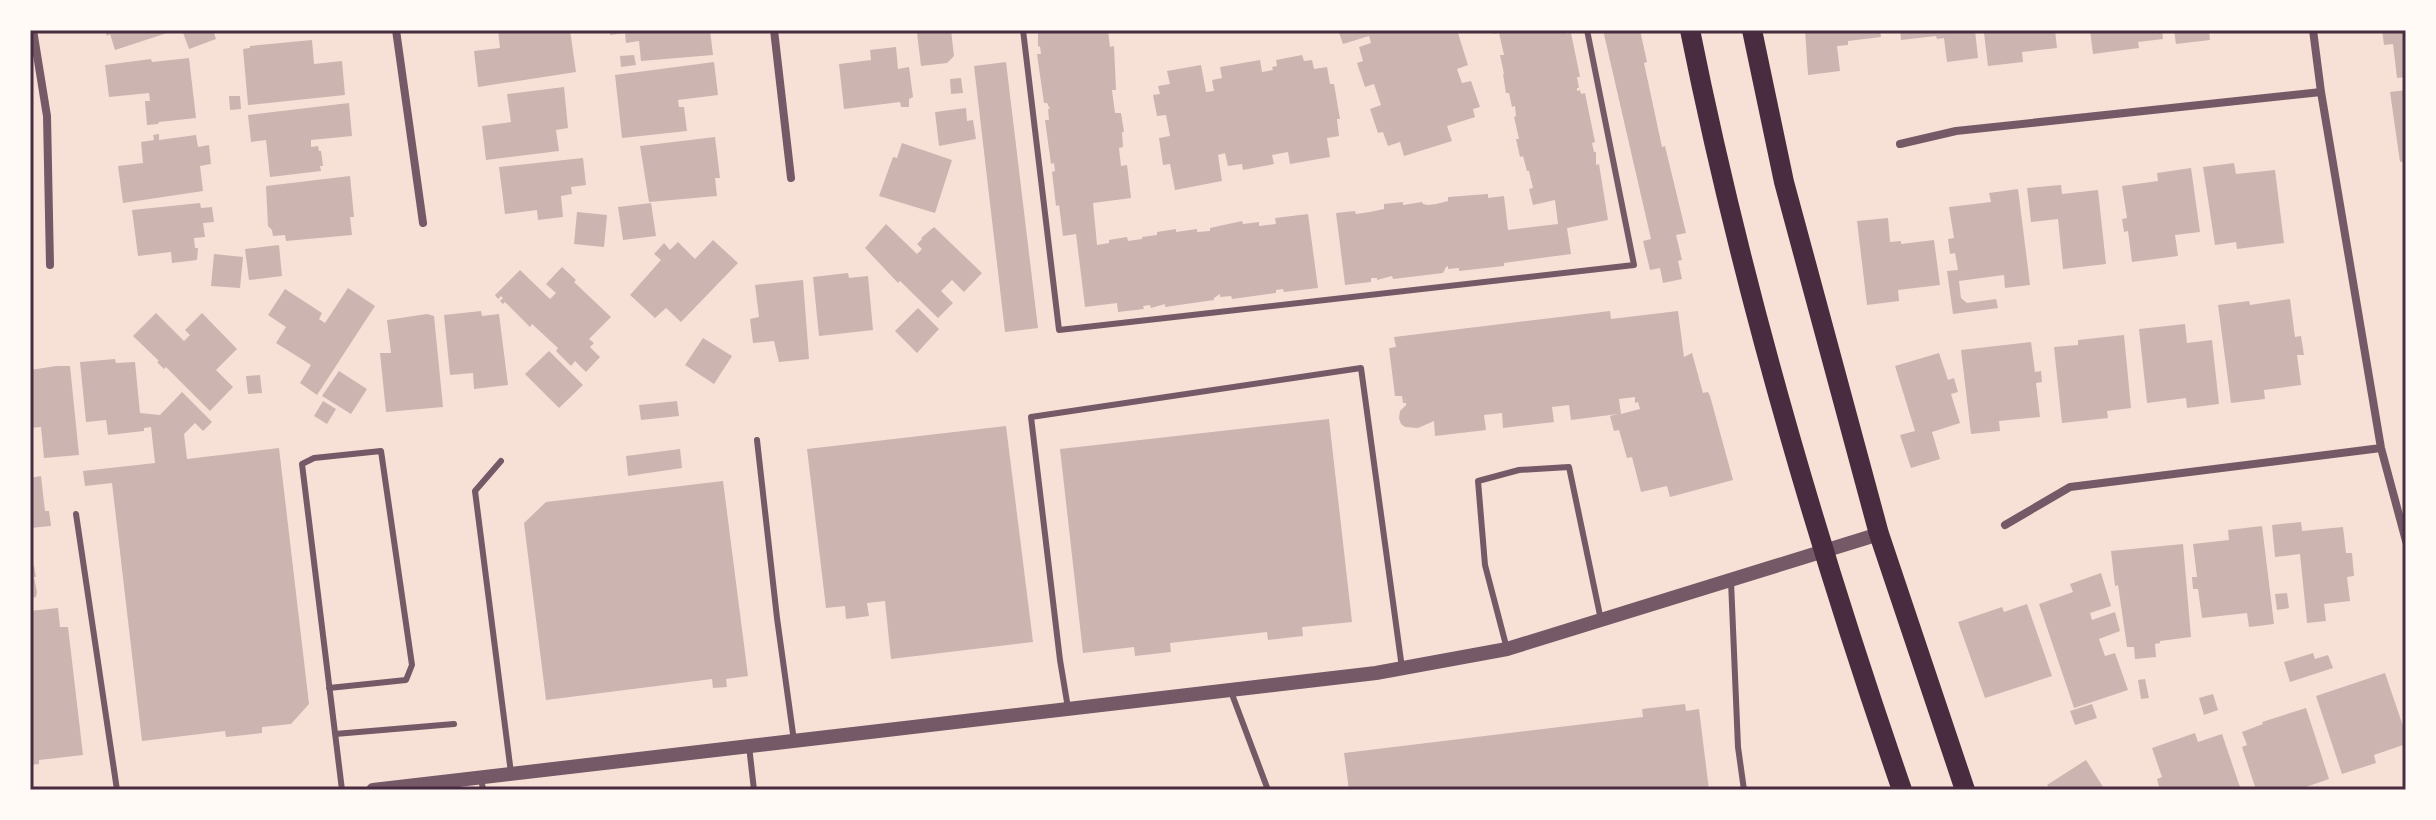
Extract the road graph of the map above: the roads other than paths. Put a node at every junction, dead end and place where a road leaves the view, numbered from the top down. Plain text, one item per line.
1 (33, 30) edge
2 (396, 30) edge
3 (774, 30) edge
4 (1023, 30) edge
5 (1587, 30) edge
6 (1690, 30) edge
7 (1752, 30) edge
8 (2313, 30) edge
9 (2321, 92) junction
10 (1900, 144) dead end
11 (791, 178) dead end
12 (423, 223) dead end
13 (50, 265) dead end
14 (757, 440) dead end
15 (2381, 448) junction
16 (501, 461) dead end
17 (76, 514) dead end
18 (2005, 525) dead end
19 (1879, 534) junction
20 (2406, 541) edge
21 (1825, 552) junction
22 (1731, 581) junction
23 (1601, 620) junction
24 (1507, 649) junction
25 (1402, 668) junction
26 (329, 688) junction
27 (1230, 689) junction
28 (1068, 708) junction
29 (454, 724) dead end
30 (335, 734) junction
31 (794, 741) junction
32 (749, 746) junction
33 (511, 773) junction
34 (482, 784) edge
35 (117, 790) edge
36 (342, 790) edge
37 (373, 790) edge
38 (754, 790) edge
39 (1268, 790) edge
40 (1744, 790) edge
41 (1902, 790) edge
42 (1965, 790) edge

1 - 13 street
2 - 12 street
3 - 11 street
4 - 5 lane
6 - 21 main road
7 - 19 main road
8 - 9 street
9 - 10 street
9 - 15 street
14 - 31 lane
15 - 18 street
15 - 20 street
16 - 33 lane
17 - 35 lane
19 - 21 street
19 - 42 main road
21 - 22 street
21 - 41 main road
22 - 23 street
22 - 40 lane
23 - 24 street
23 - 24 lane
24 - 25 street
25 - 27 street
25 - 28 lane
26 - 26 lane
26 - 30 lane
27 - 28 street
27 - 39 lane
28 - 31 street
29 - 30 lane
30 - 36 lane
31 - 32 street
32 - 33 street
32 - 38 lane
33 - 34 street
34 - 37 street

